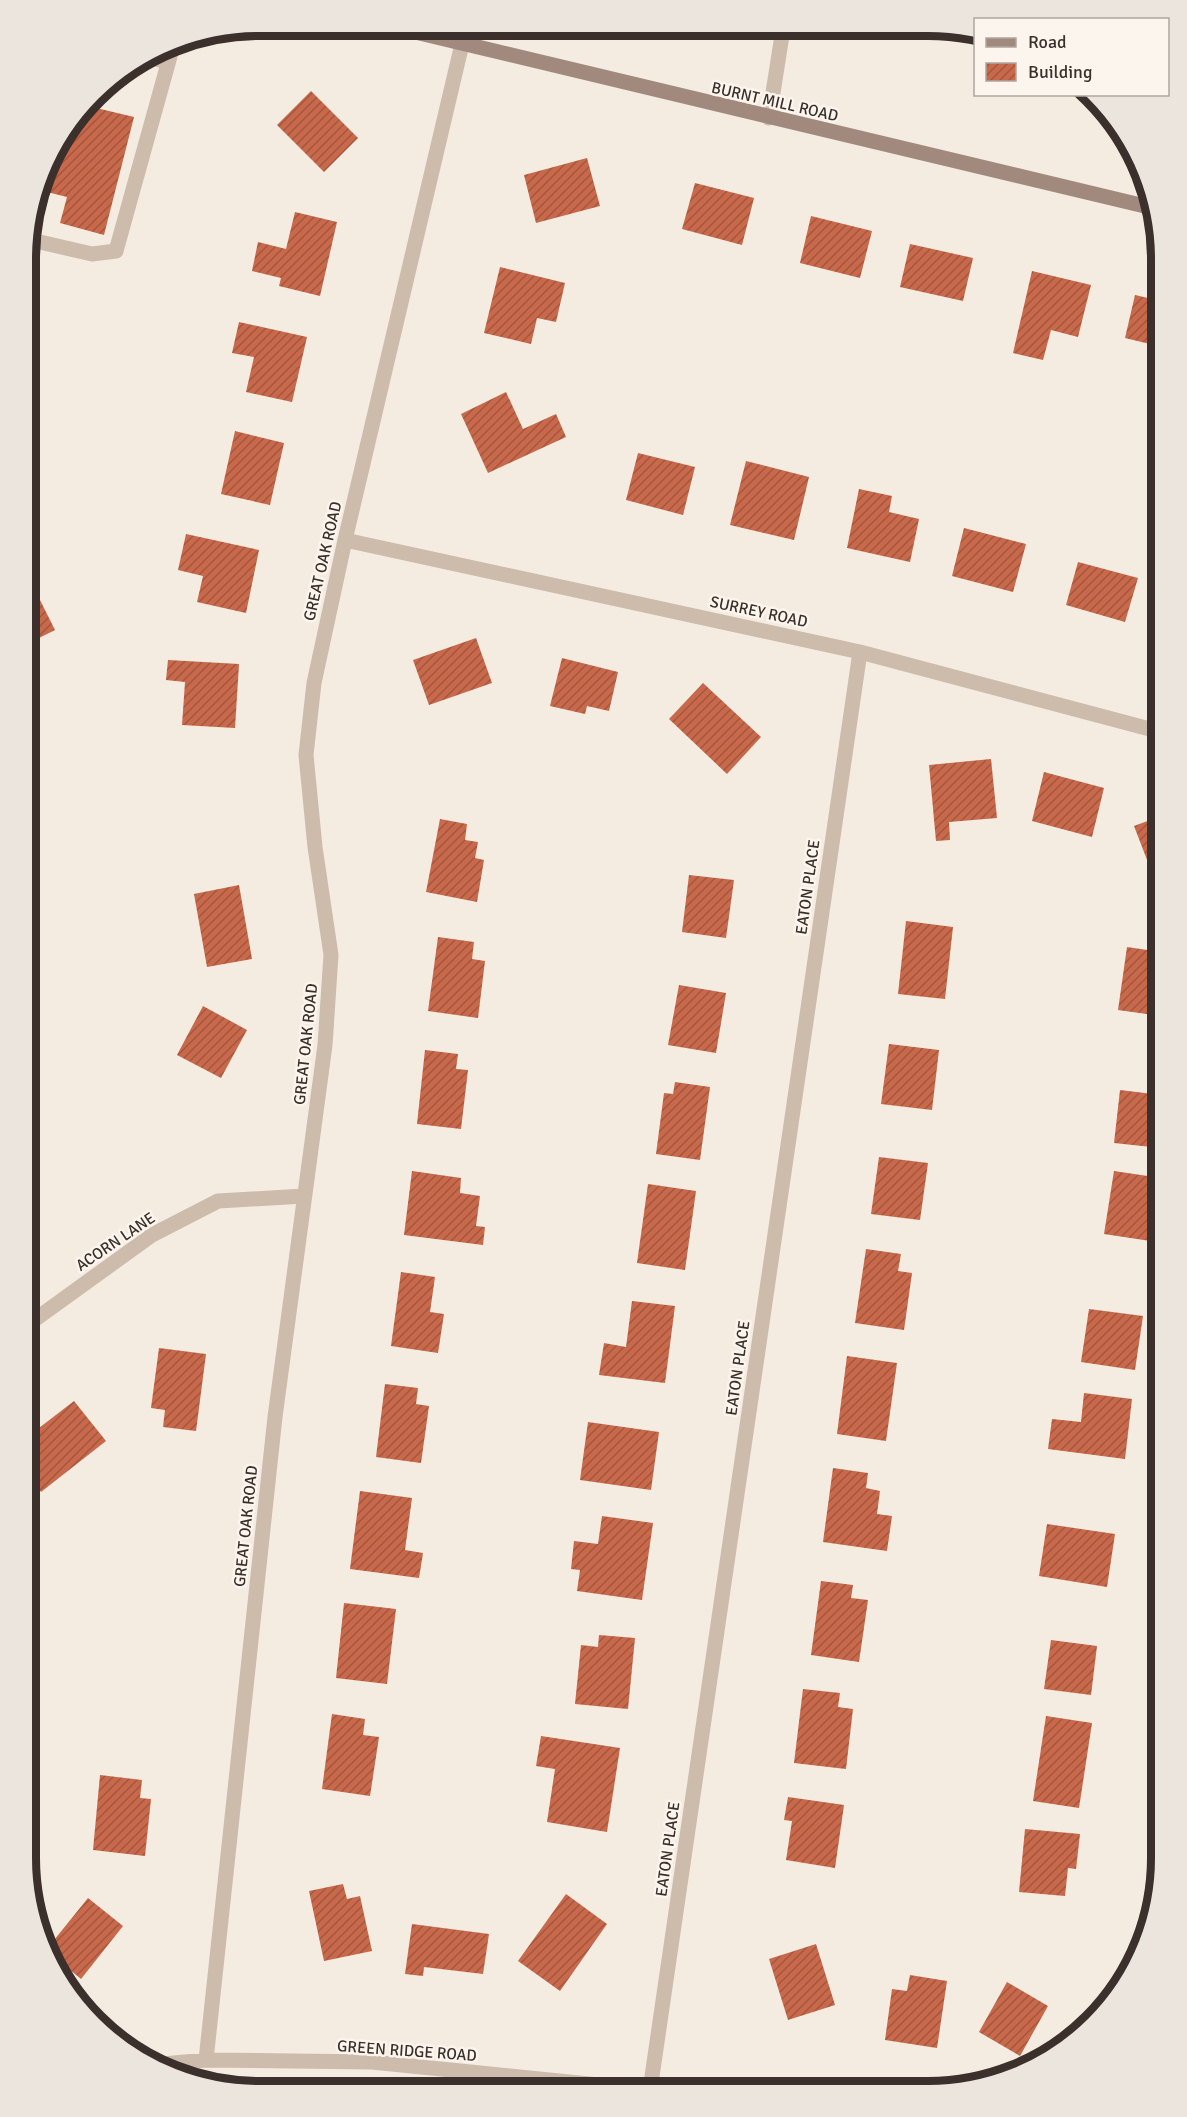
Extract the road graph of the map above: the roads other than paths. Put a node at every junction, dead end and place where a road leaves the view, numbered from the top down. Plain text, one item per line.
1 (430, 36) edge
2 (782, 36) edge
3 (462, 44) junction
4 (170, 55) edge
5 (159, 60) edge
6 (168, 62) junction
7 (769, 118) junction
8 (1144, 206) edge
9 (37, 240) edge
10 (345, 540) junction
11 (860, 652) junction
12 (1151, 729) edge
13 (304, 1196) junction
14 (36, 1319) edge
15 (206, 2060) junction
16 (173, 2064) edge
17 (563, 2081) edge
18 (655, 2081) edge

1 - 3 main road, BURNT MILL ROAD
2 - 7 street
3 - 7 main road, BURNT MILL ROAD
3 - 10 street, GREAT OAK ROAD
4 - 6 street
5 - 6 street
6 - 9 street
7 - 8 main road, BURNT MILL ROAD
10 - 11 street, SURREY ROAD
10 - 13 street, GREAT OAK ROAD
11 - 12 street, SURREY ROAD
11 - 18 street, EATON PLACE
13 - 14 street, ACORN LANE
13 - 15 street, GREAT OAK ROAD
15 - 16 street, GREEN RIDGE ROAD
15 - 17 street, GREEN RIDGE ROAD

